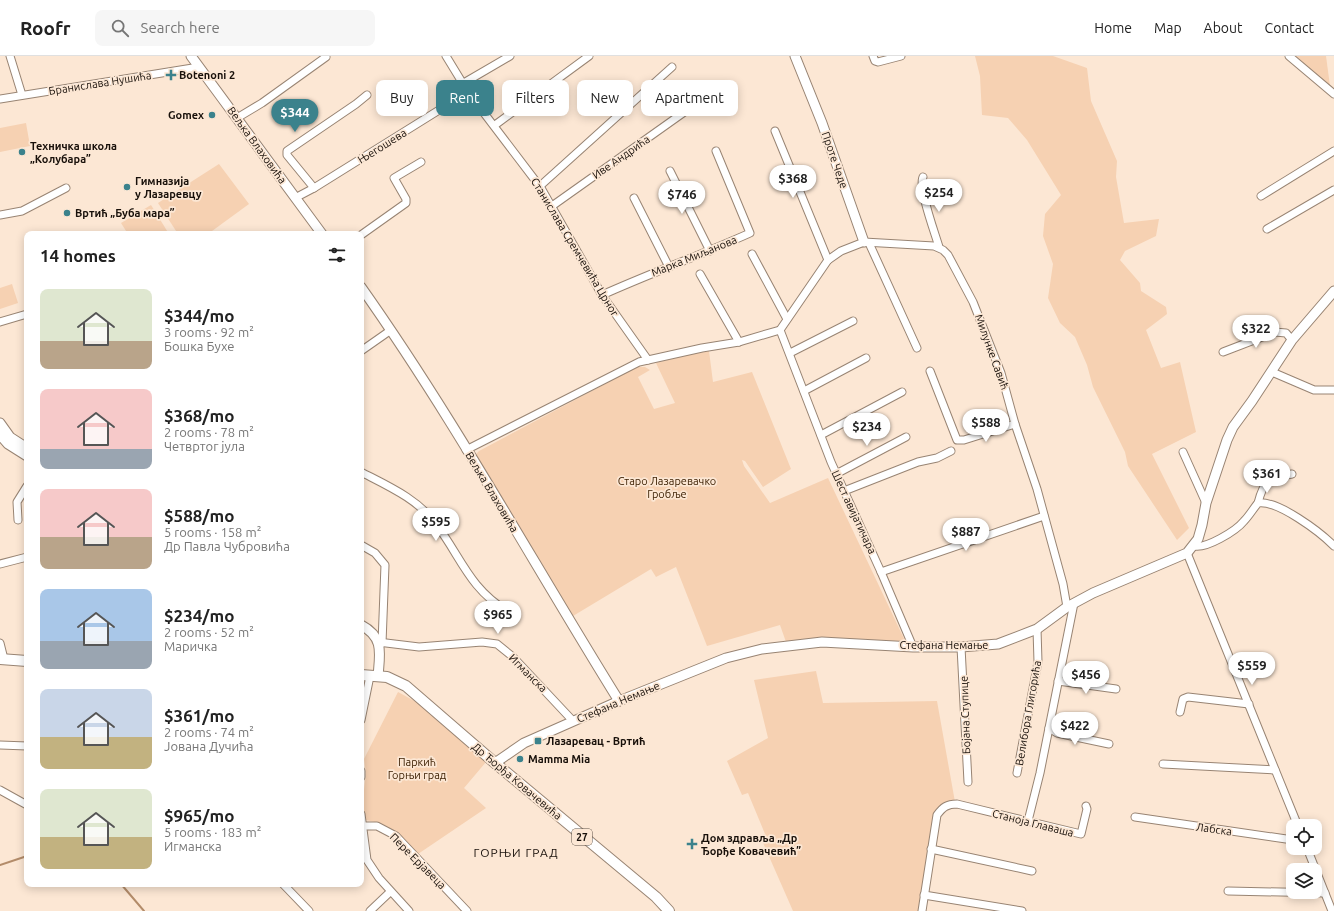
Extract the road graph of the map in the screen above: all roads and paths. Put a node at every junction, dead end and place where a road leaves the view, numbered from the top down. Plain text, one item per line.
1 (10, 56) edge
2 (191, 56) edge
3 (447, 56) edge
4 (510, 56) edge
5 (589, 56) edge
6 (795, 56) edge
7 (873, 56) edge
8 (901, 56) edge
9 (1289, 56) edge
10 (321, 58) edge
11 (199, 67) junction
12 (672, 67) dead end
13 (460, 80) edge
14 (469, 80) edge
15 (366, 94) dead end
16 (1334, 94) edge
17 (22, 95) junction
18 (0, 99) edge
19 (436, 112) edge
20 (488, 116) edge
21 (679, 116) edge
22 (237, 118) junction
23 (495, 125) junction
24 (775, 131) dead end
25 (716, 151) dead end
26 (1334, 151) edge
27 (421, 162) dead end
28 (670, 171) dead end
29 (923, 177) dead end
30 (540, 186) junction
31 (66, 188) dead end
32 (314, 188) junction
33 (1334, 190) edge
34 (1261, 196) dead end
35 (295, 198) junction
36 (634, 198) dead end
37 (552, 206) junction
38 (0, 214) edge
39 (1267, 229) dead end
40 (320, 231) edge
41 (364, 234) edge
42 (867, 243) junction
43 (939, 247) junction
44 (710, 250) junction
45 (752, 254) dead end
46 (828, 260) junction
47 (668, 266) junction
48 (700, 274) dead end
49 (364, 291) edge
50 (1334, 291) edge
51 (602, 295) junction
52 (24, 315) edge
53 (787, 319) junction
54 (853, 321) dead end
55 (0, 322) edge
56 (391, 330) junction
57 (780, 330) junction
58 (1292, 340) junction
59 (739, 342) junction
60 (917, 348) dead end
61 (364, 350) edge
62 (1222, 352) dead end
63 (790, 353) junction
64 (866, 358) dead end
65 (648, 360) junction
66 (930, 371) dead end
67 (1272, 372) junction
68 (1334, 390) edge
69 (804, 391) junction
70 (902, 392) dead end
71 (0, 423) edge
72 (1014, 424) junction
73 (0, 435) edge
74 (821, 435) junction
75 (906, 437) dead end
76 (24, 446) edge
77 (466, 450) junction
78 (951, 451) dead end
79 (1184, 452) dead end
80 (24, 454) edge
81 (364, 474) edge
82 (836, 474) junction
83 (1292, 474) dead end
84 (24, 491) edge
85 (844, 492) junction
86 (1206, 503) junction
87 (1258, 503) junction
88 (1044, 516) junction
89 (18, 520) dead end
90 (1194, 546) junction
91 (1334, 546) edge
92 (364, 547) edge
93 (1187, 553) junction
94 (24, 558) edge
95 (0, 564) edge
96 (882, 572) junction
97 (1071, 605) junction
98 (507, 611) dead end
99 (364, 627) edge
100 (1037, 629) junction
101 (0, 643) edge
102 (380, 644) junction
103 (912, 647) junction
104 (961, 647) junction
105 (2, 659) edge
106 (24, 661) edge
107 (370, 676) edge
108 (1058, 682) junction
109 (1116, 689) dead end
110 (619, 701) junction
111 (1249, 704) junction
112 (364, 705) edge
113 (1180, 712) dead end
114 (573, 721) junction
115 (1049, 728) junction
116 (1109, 744) dead end
117 (0, 745) edge
118 (24, 746) edge
119 (495, 763) junction
120 (1163, 764) dead end
121 (1275, 770) junction
122 (1017, 773) dead end
123 (968, 782) dead end
124 (0, 790) edge
125 (24, 803) edge
126 (1086, 806) dead end
127 (1135, 817) dead end
128 (1295, 819) edge
129 (1028, 821) junction
130 (364, 826) edge
131 (1286, 839) edge
132 (364, 840) edge
133 (931, 849) junction
134 (1310, 855) edge
135 (1032, 871) dead end
136 (286, 887) edge
137 (1228, 891) dead end
138 (390, 892) junction
139 (1326, 893) junction
140 (924, 895) junction
141 (309, 911) edge
142 (370, 911) edge
143 (409, 911) edge
144 (467, 911) edge
145 (669, 911) edge
146 (922, 911) edge
147 (1022, 911) edge
148 (1332, 911) edge

1 - 17 street
2 - 11 street, Вељка Влаховића
3 - 13 street, Станислава Сремчевића Црног
4 - 14 street
5 - 23 street
6 - 42 street, Проте Чеде
7 - 8 street
9 - 16 street
10 - 22 street
11 - 17 street, Бранислава Нушића
11 - 22 street, Вељка Влаховића
12 - 30 street
15 - 32 street
17 - 18 street, Бранислава Нушића
19 - 32 street, Његошева
20 - 23 street, Станислава Сремчевића Црног
21 - 37 street, Иве Андрића
22 - 35 street, Вељка Влаховића
23 - 30 street, Станислава Сремчевића Црног
24 - 46 street
25 - 44 street, Марка Миљанова
26 - 34 street
27 - 41 street
28 - 44 street
29 - 43 street
30 - 37 street, Станислава Сремчевића Црног
31 - 38 street
32 - 35 street, Његошева
33 - 39 street
35 - 40 street, Вељка Влаховића
36 - 47 street
37 - 51 street, Станислава Сремчевића Црног
42 - 43 street
42 - 46 street
42 - 60 street
43 - 72 street, Милунке Савић
44 - 47 street, Марка Миљанова
45 - 53 street
46 - 53 street
47 - 51 street, Марка Миљанова
48 - 59 street
49 - 56 street, Вељка Влаховића
50 - 58 street, Стефана Немање
51 - 65 street, Станислава Сремчевића Црног
52 - 55 street
53 - 57 street
54 - 63 street
56 - 61 street
56 - 77 street, Вељка Влаховића
57 - 59 street
57 - 63 street, Шест авијатичара
58 - 62 street
58 - 67 street, Стефана Немање
59 - 65 street
63 - 69 street, Шест авијатичара
64 - 69 street
65 - 77 street
66 - 72 street
67 - 68 street
67 - 86 street, Стефана Немање
69 - 74 street, Шест авијатичара
70 - 74 street
71 - 76 street
72 - 88 street, Милунке Савић
73 - 80 street
74 - 82 street, Шест авијатичара
75 - 82 street
77 - 110 street, Вељка Влаховића
78 - 85 street
79 - 86 street
81 - 98 street
82 - 85 street, Шест авијатичара
83 - 87 street
84 - 89 street
85 - 96 street, Шест авијатичара
86 - 90 street, Стефана Немање
87 - 90 street
87 - 91 street
88 - 96 street
88 - 97 street, Милунке Савић
90 - 93 street, Стефана Немање
92 - 102 street
93 - 97 street, Стефана Немање
93 - 111 street
94 - 95 street
96 - 103 street, Шест авијатичара
97 - 100 street, Стефана Немање
97 - 108 street
99 - 102 street
100 - 104 street, Стефана Немање
100 - 122 street, Велибора Глигорића
101 - 105 street
102 - 107 street
102 - 114 street, Игманска
103 - 104 street, Стефана Немање
103 - 110 street, Стефана Немање
104 - 123 street, Бојана Ступице
105 - 106 main road
107 - 112 street
107 - 119 main road, Др Ђорђа Ковачевића / 27
108 - 109 street
108 - 115 street
110 - 114 street, Стефана Немање
111 - 113 street
111 - 121 street
114 - 119 street, Стефана Немање
115 - 116 street
115 - 129 street
117 - 118 street
119 - 145 main road, Др Ђорђа Ковачевића / 27
120 - 121 street
121 - 128 street
124 - 125 street
126 - 129 street, Станоја Главаша
127 - 131 street, Лабска
129 - 133 street, Станоја Главаша
130 - 144 street, Пере Ерјавеца
132 - 138 street
133 - 135 street
133 - 140 street
134 - 139 street
136 - 141 street
137 - 139 street
138 - 142 street
138 - 143 street
139 - 148 street
140 - 146 street
140 - 147 street

